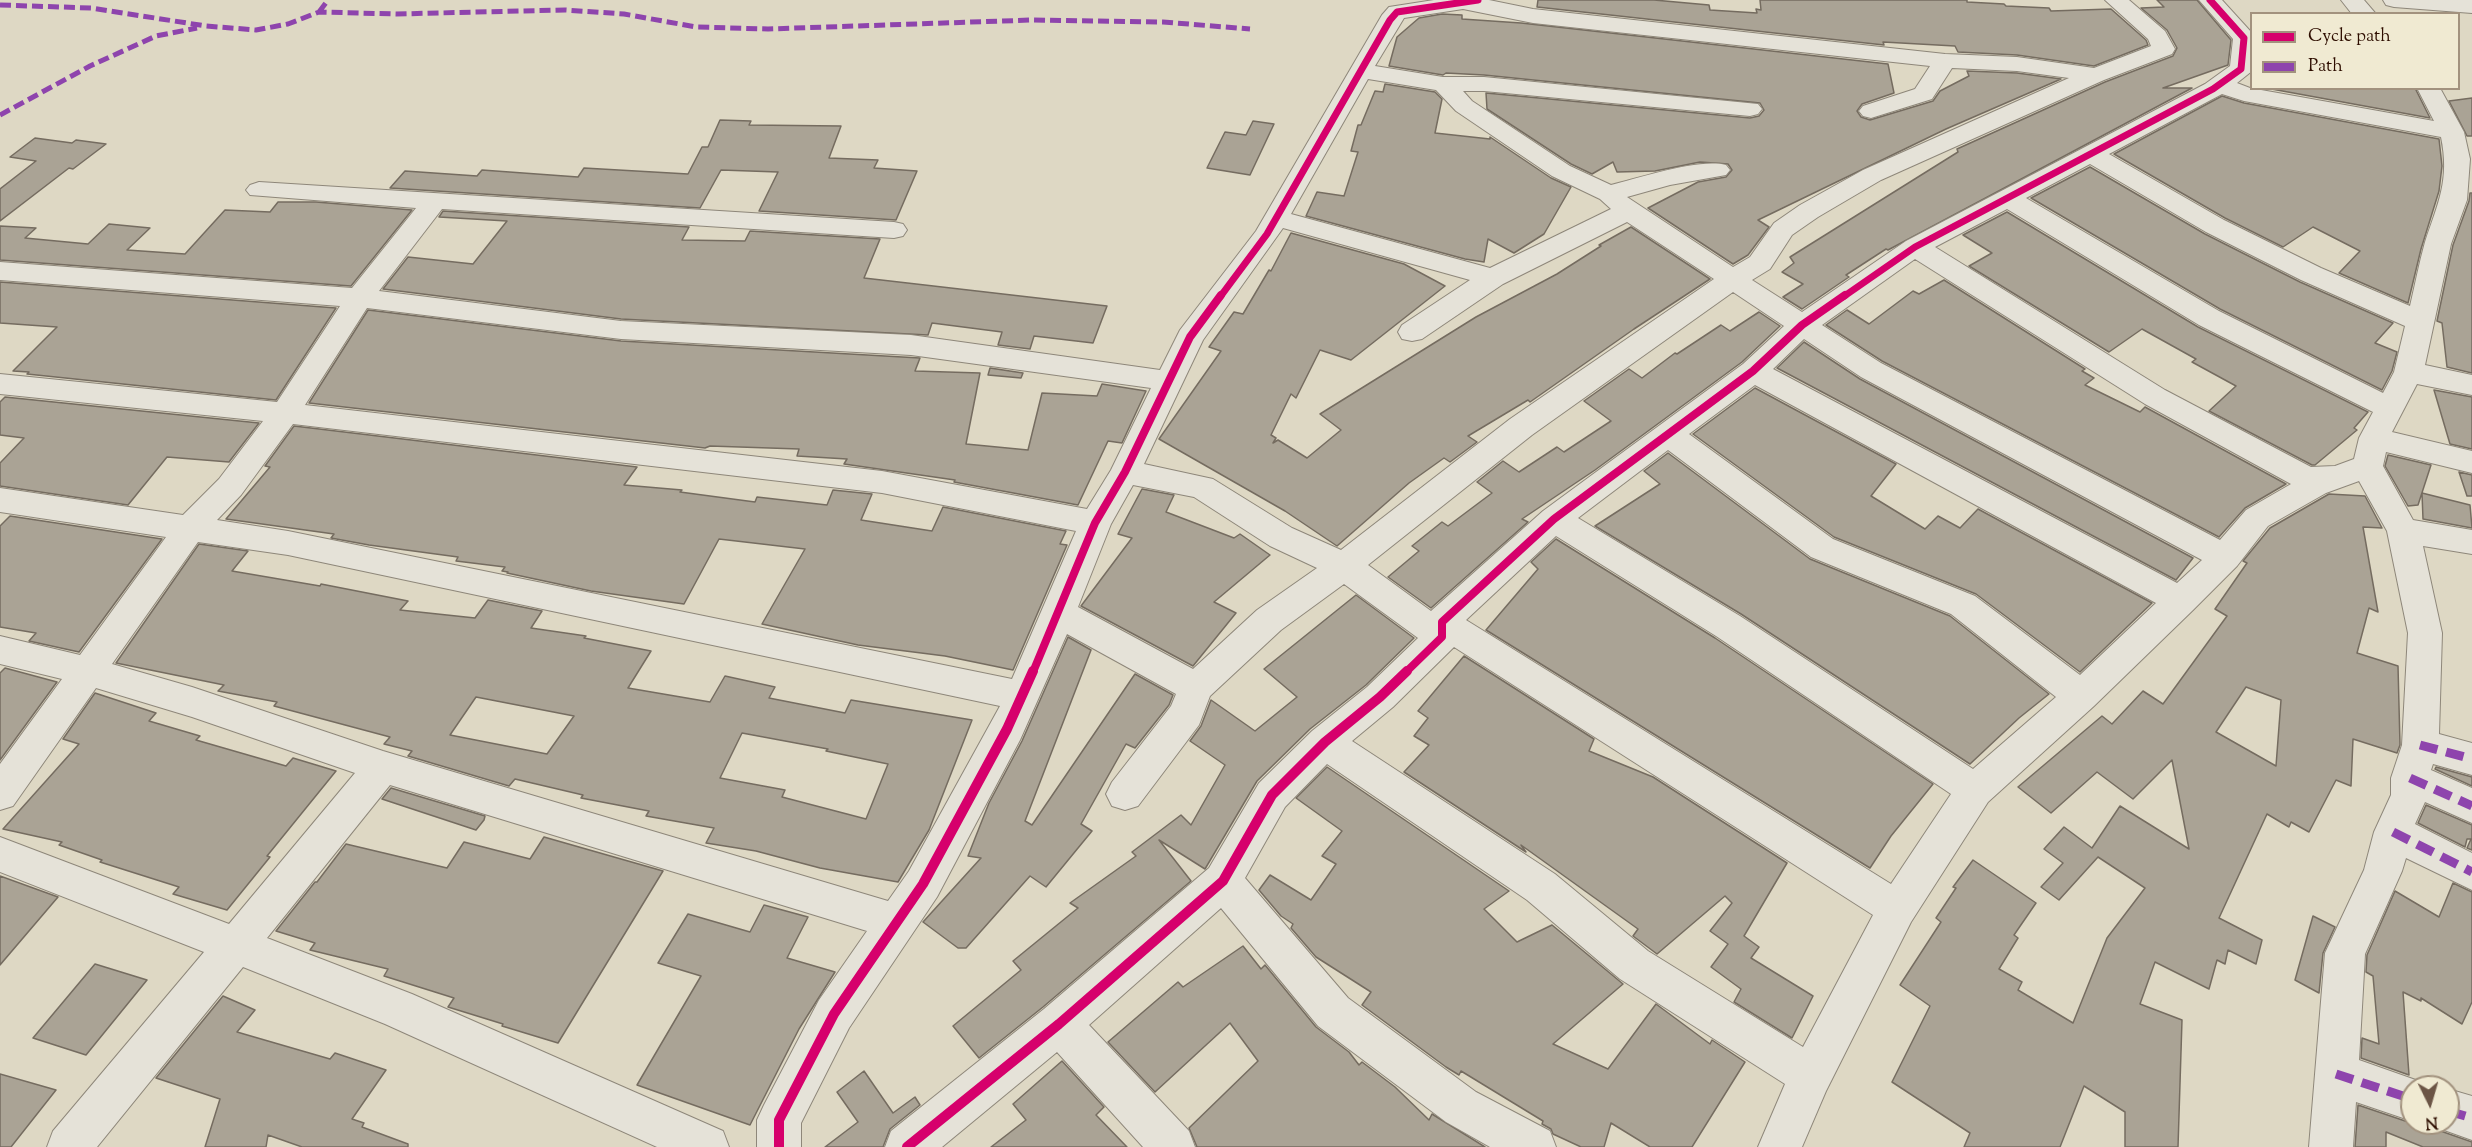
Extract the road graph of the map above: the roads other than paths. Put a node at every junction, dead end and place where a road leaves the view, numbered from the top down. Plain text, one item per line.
1 (2116, 0) edge
2 (2210, 0) edge
3 (2352, 0) edge
4 (2394, 0) edge
5 (1472, 2) edge
6 (2462, 6) edge
7 (2364, 12) edge
8 (2472, 22) edge
9 (2248, 38) edge
10 (1945, 61) junction
11 (1362, 71) junction
12 (2096, 75) junction
13 (1443, 84) junction
14 (2213, 89) junction
15 (2429, 90) edge
16 (1750, 109) dead end
17 (1871, 111) dead end
18 (2452, 132) junction
19 (2091, 154) junction
20 (1717, 170) dead end
21 (259, 190) dead end
22 (2009, 199) junction
23 (434, 202) junction
24 (1618, 203) junction
25 (1276, 218) junction
26 (894, 230) dead end
27 (1915, 247) junction
28 (0, 271) edge
29 (1493, 278) junction
30 (1733, 279) junction
31 (359, 298) junction
32 (2421, 322) junction
33 (1802, 325) junction
34 (1412, 332) dead end
35 (1753, 371) junction
36 (2409, 372) junction
37 (1169, 381) junction
38 (0, 384) edge
39 (2472, 385) edge
40 (2391, 410) junction
41 (285, 413) junction
42 (1668, 435) junction
43 (2360, 460) junction
44 (2472, 462) edge
45 (1125, 472) junction
46 (0, 500) edge
47 (1554, 519) junction
48 (1095, 523) junction
49 (189, 529) junction
50 (2403, 530) junction
51 (2472, 542) edge
52 (2225, 557) junction
53 (1344, 566) junction
54 (2181, 601) junction
55 (1059, 613) junction
56 (1442, 629) junction
57 (0, 650) edge
58 (88, 671) junction
59 (1196, 688) junction
60 (1022, 696) junction
61 (2081, 696) junction
62 (1325, 742) junction
63 (2472, 759) edge
64 (2415, 761) junction
65 (383, 767) junction
66 (1975, 790) junction
67 (0, 794) edge
68 (1125, 794) dead end
69 (2472, 806) edge
70 (2393, 832) junction
71 (0, 854) edge
72 (2472, 872) edge
73 (1223, 881) junction
74 (1897, 909) junction
75 (897, 922) junction
76 (237, 947) junction
77 (1059, 1024) junction
78 (2336, 1074) junction
79 (1811, 1076) junction
80 (2400, 1095) edge
81 (69, 1147) edge
82 (707, 1147) edge
83 (779, 1147) edge
84 (907, 1147) edge
85 (1173, 1147) edge
86 (1534, 1147) edge
87 (1780, 1147) edge
88 (2331, 1147) edge

1 - 12 street
2 - 9 street
3 - 7 street
4 - 6 street
5 - 10 street
5 - 11 street
6 - 8 street
9 - 14 street
10 - 12 street
10 - 17 street
11 - 13 street
11 - 25 street
12 - 30 street
13 - 16 street
13 - 24 street
14 - 18 street
14 - 19 street
15 - 18 street
18 - 32 street
19 - 22 street
19 - 32 street
20 - 24 street
21 - 23 street
22 - 27 street
22 - 40 street
23 - 26 street
23 - 31 street
24 - 29 street
24 - 30 street
25 - 29 street
25 - 37 street
27 - 33 street
27 - 43 street
28 - 31 street
29 - 34 street
30 - 33 street
30 - 53 street
31 - 37 street
31 - 41 street
32 - 36 street
33 - 35 street
33 - 52 street
35 - 42 street
35 - 54 street
36 - 39 street
36 - 40 street
37 - 45 street
38 - 41 street
40 - 43 street
41 - 48 street
41 - 49 street
42 - 47 street
42 - 61 street
43 - 44 street
43 - 50 street
43 - 52 street
45 - 48 street
45 - 53 street
46 - 49 street
47 - 56 street
47 - 66 street
48 - 55 street
49 - 58 street
49 - 60 street
50 - 51 street
50 - 64 street
52 - 54 street
53 - 56 street
53 - 59 street
54 - 61 street
55 - 59 street
55 - 60 street
56 - 62 street
56 - 74 street
57 - 58 street
58 - 65 street
58 - 67 street
59 - 68 street
60 - 75 street
61 - 66 street
62 - 73 street
62 - 79 street
63 - 64 street
64 - 69 street
64 - 70 street
65 - 75 street
65 - 76 street
66 - 74 street
70 - 72 street
70 - 78 street
71 - 76 street
73 - 77 street
73 - 86 street
74 - 79 street
75 - 83 street
76 - 81 street
76 - 82 street
77 - 84 street
77 - 85 street
78 - 80 street
78 - 88 street
79 - 87 street

